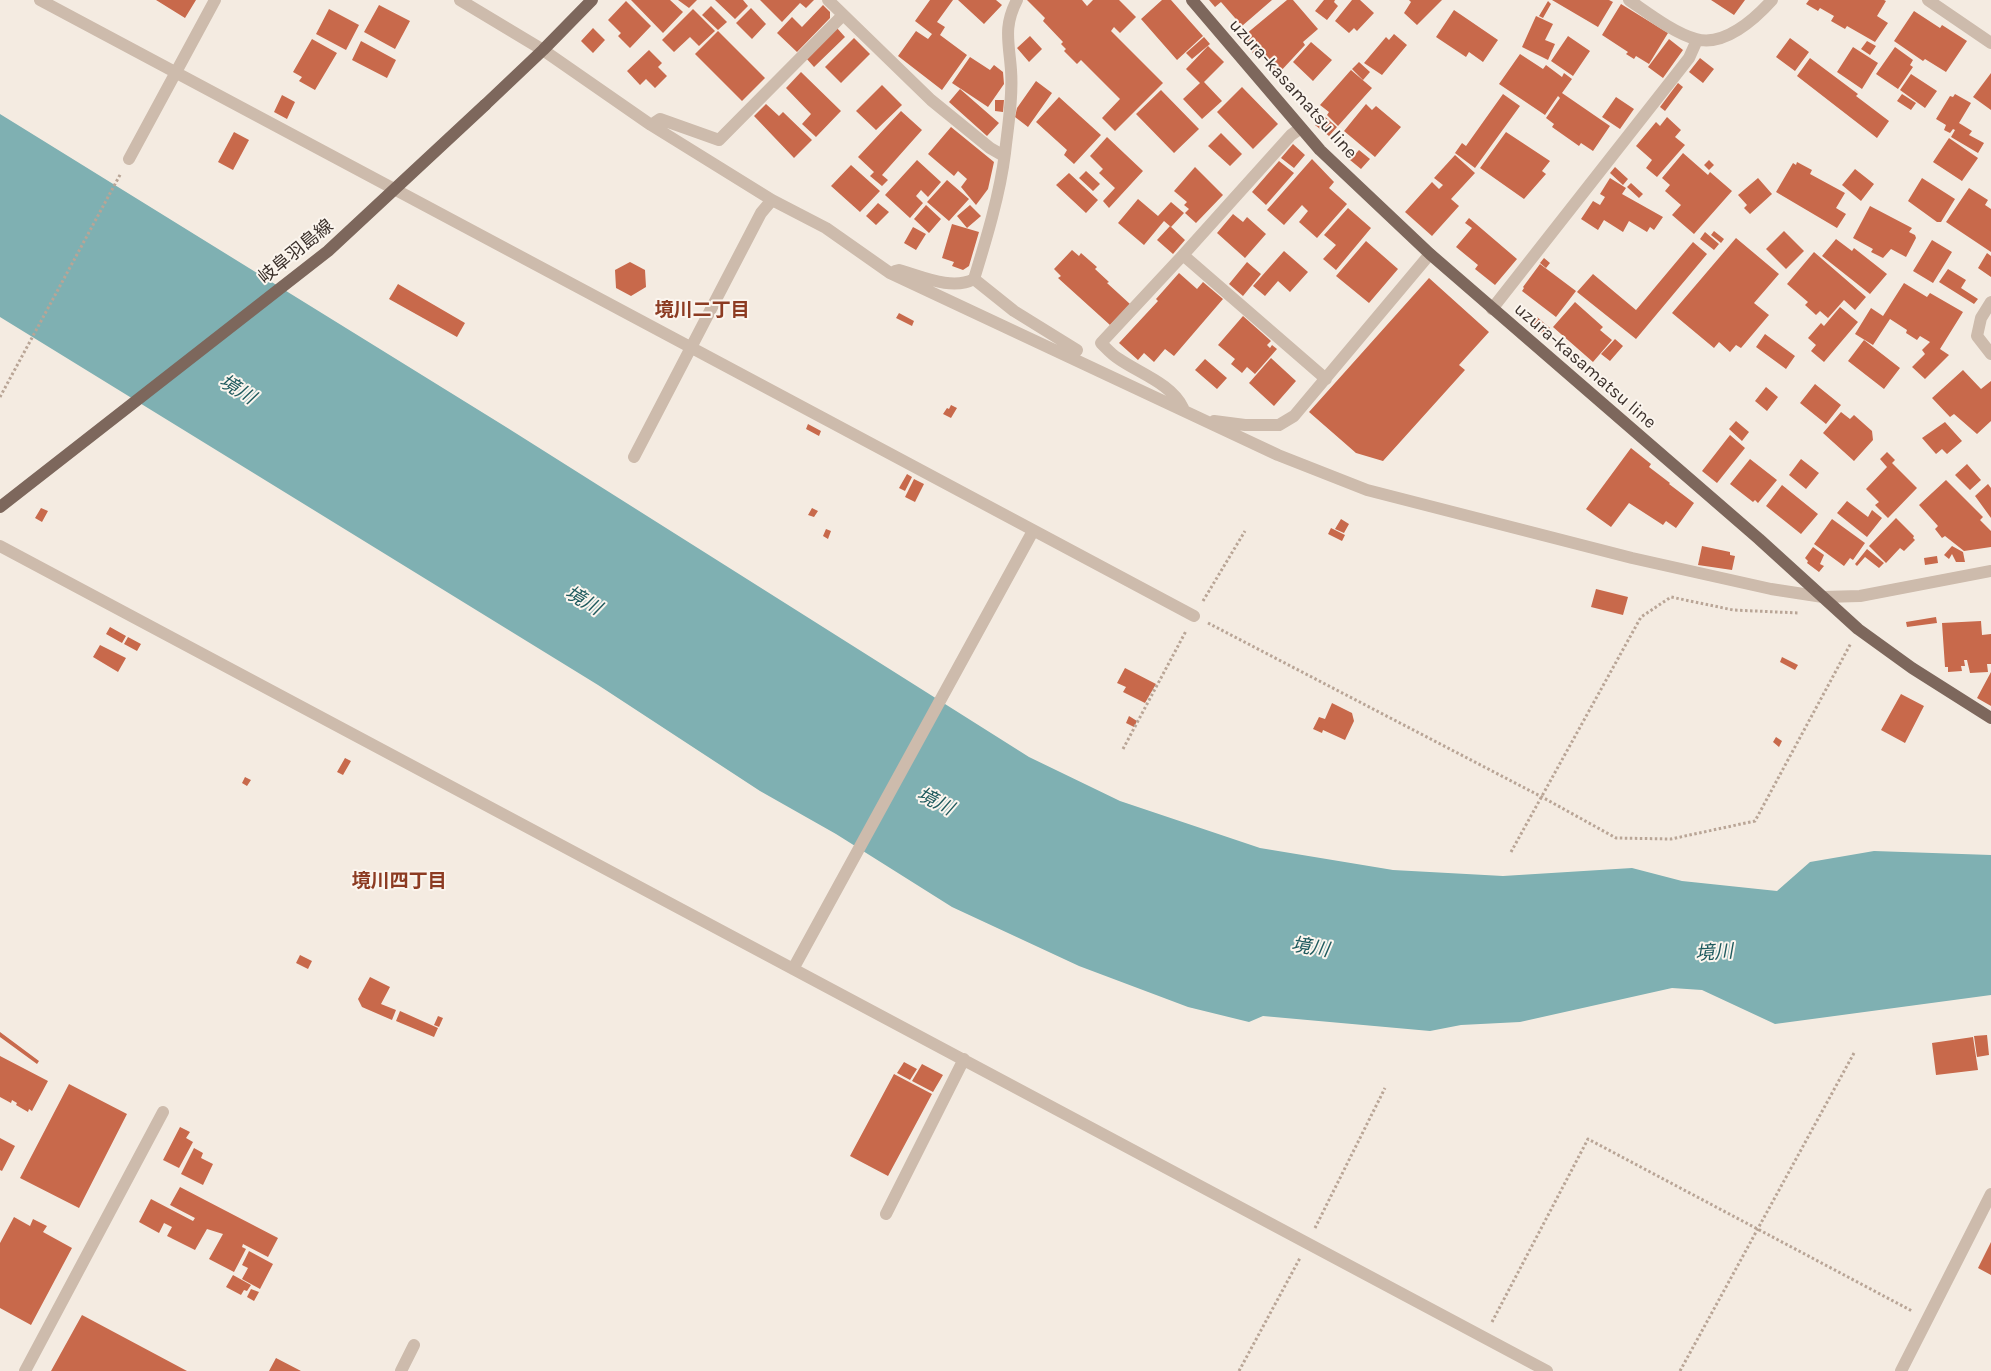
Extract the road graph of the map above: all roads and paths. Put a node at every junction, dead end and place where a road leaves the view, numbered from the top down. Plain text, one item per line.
1 (40, 0) edge
2 (215, 0) edge
3 (460, 0) edge
4 (592, 0) edge
5 (828, 0) edge
6 (1017, 0) edge
7 (1192, 0) edge
8 (1629, 0) edge
9 (1772, 0) edge
10 (1928, 0) edge
11 (843, 15) junction
12 (1697, 40) junction
13 (1991, 43) edge
14 (543, 50) junction
15 (177, 73) junction
16 (652, 125) junction
17 (1301, 128) junction
18 (1004, 156) junction
19 (129, 160) joint
20 (772, 200) junction
21 (1430, 254) junction
22 (1183, 255) junction
23 (890, 273) junction
24 (974, 279) junction
25 (1991, 302) edge
26 (1492, 309) junction
27 (691, 348) junction
28 (1991, 354) edge
29 (1071, 357) junction
30 (1326, 379) junction
31 (0, 397) edge
32 (1184, 410) junction
33 (1209, 422) junction
34 (634, 457) dead end
35 (0, 507) edge
36 (1033, 531) junction
37 (1245, 531) dead end
38 (0, 546) edge
39 (1991, 571) edge
40 (1823, 596) junction
41 (1194, 616) junction
42 (1858, 630) junction
43 (1991, 718) edge
44 (1123, 749) dead end
45 (1542, 797) junction
46 (1510, 852) dead end
47 (794, 969) junction
48 (1854, 1053) dead end
49 (964, 1059) junction
50 (1385, 1088) dead end
51 (163, 1112) dead end
52 (1991, 1194) edge
53 (886, 1214) dead end
54 (1758, 1228) junction
55 (1308, 1243) junction
56 (1928, 1320) junction
57 (1484, 1337) junction
58 (414, 1346) dead end
59 (25, 1371) edge
60 (400, 1371) edge
61 (1239, 1371) edge
62 (1547, 1371) edge
63 (1680, 1371) edge
64 (1901, 1371) edge

1 - 15 street
2 - 15 street
3 - 14 street
4 - 14 main road, 岐阜羽島線
5 - 11 street
6 - 18 street
7 - 17 main road, uzura-kasamatsu line
8 - 12 street
9 - 12 street
10 - 13 street
11 - 16 street
11 - 18 street
12 - 26 street
14 - 16 street
14 - 35 main road, 岐阜羽島線, bridge
15 - 19 street
15 - 27 street
16 - 20 street
17 - 21 main road, uzura-kasamatsu line
17 - 22 street
18 - 24 street
19 - 31 path
20 - 23 street
20 - 27 street
21 - 26 main road, uzura-kasamatsu line
21 - 30 street
22 - 30 street
22 - 32 street
23 - 24 street
23 - 29 street
24 - 29 street
25 - 28 street
26 - 40 main road, uzura-kasamatsu line
27 - 34 street
27 - 36 street
29 - 32 street
30 - 33 street
32 - 33 street
33 - 40 street
36 - 41 street
36 - 47 street
37 - 41 path
38 - 47 street
39 - 40 street
40 - 42 main road, uzura-kasamatsu line
40 - 45 path
41 - 44 path
41 - 45 path
42 - 43 main road, uzura-kasamatsu line
42 - 45 path
45 - 46 path
47 - 49 street
48 - 54 path
49 - 53 street
49 - 55 street
50 - 55 path
51 - 59 street
52 - 56 street
54 - 56 path
54 - 57 path
54 - 63 path
55 - 57 street
55 - 61 path
56 - 64 street
57 - 62 street
58 - 60 street

